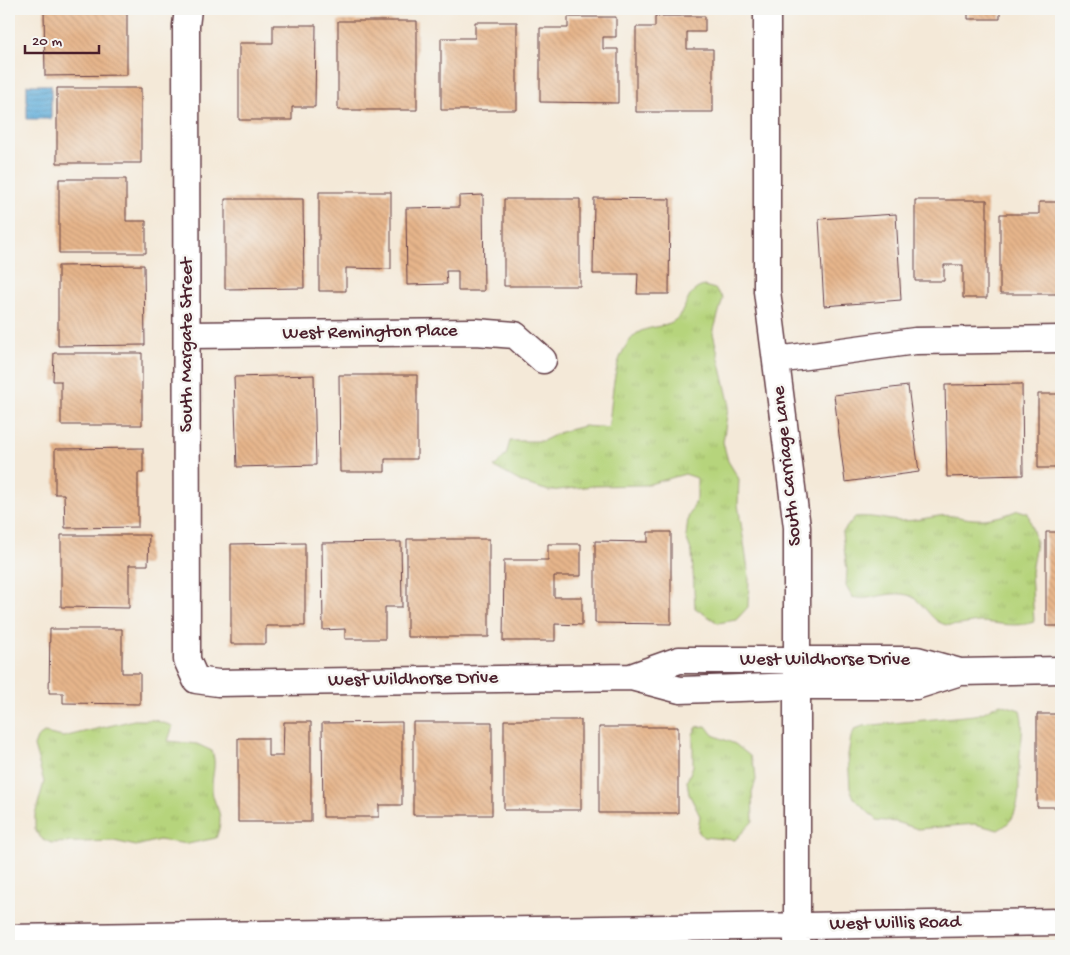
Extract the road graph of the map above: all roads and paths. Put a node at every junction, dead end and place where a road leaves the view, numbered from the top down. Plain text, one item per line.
1 (188, 9) edge
2 (766, 9) edge
3 (187, 335) junction
4 (1061, 339) edge
5 (543, 360) dead end
6 (777, 360) junction
7 (1061, 670) edge
8 (797, 673) junction
9 (196, 680) joint
10 (1061, 922) edge
11 (796, 936) edge
12 (23, 941) edge

1 - 3 street, South Margate Street
2 - 6 street, South Carriage Lane
3 - 5 street, West Remington Place
3 - 9 street, South Margate Street
4 - 6 street
6 - 8 street, South Carriage Lane
7 - 8 street, West Wildhorse Drive
8 - 9 street, West Wildhorse Drive
8 - 11 street, South Carriage Lane
10 - 11 street, West Willis Road
11 - 12 street, West Willis Road

